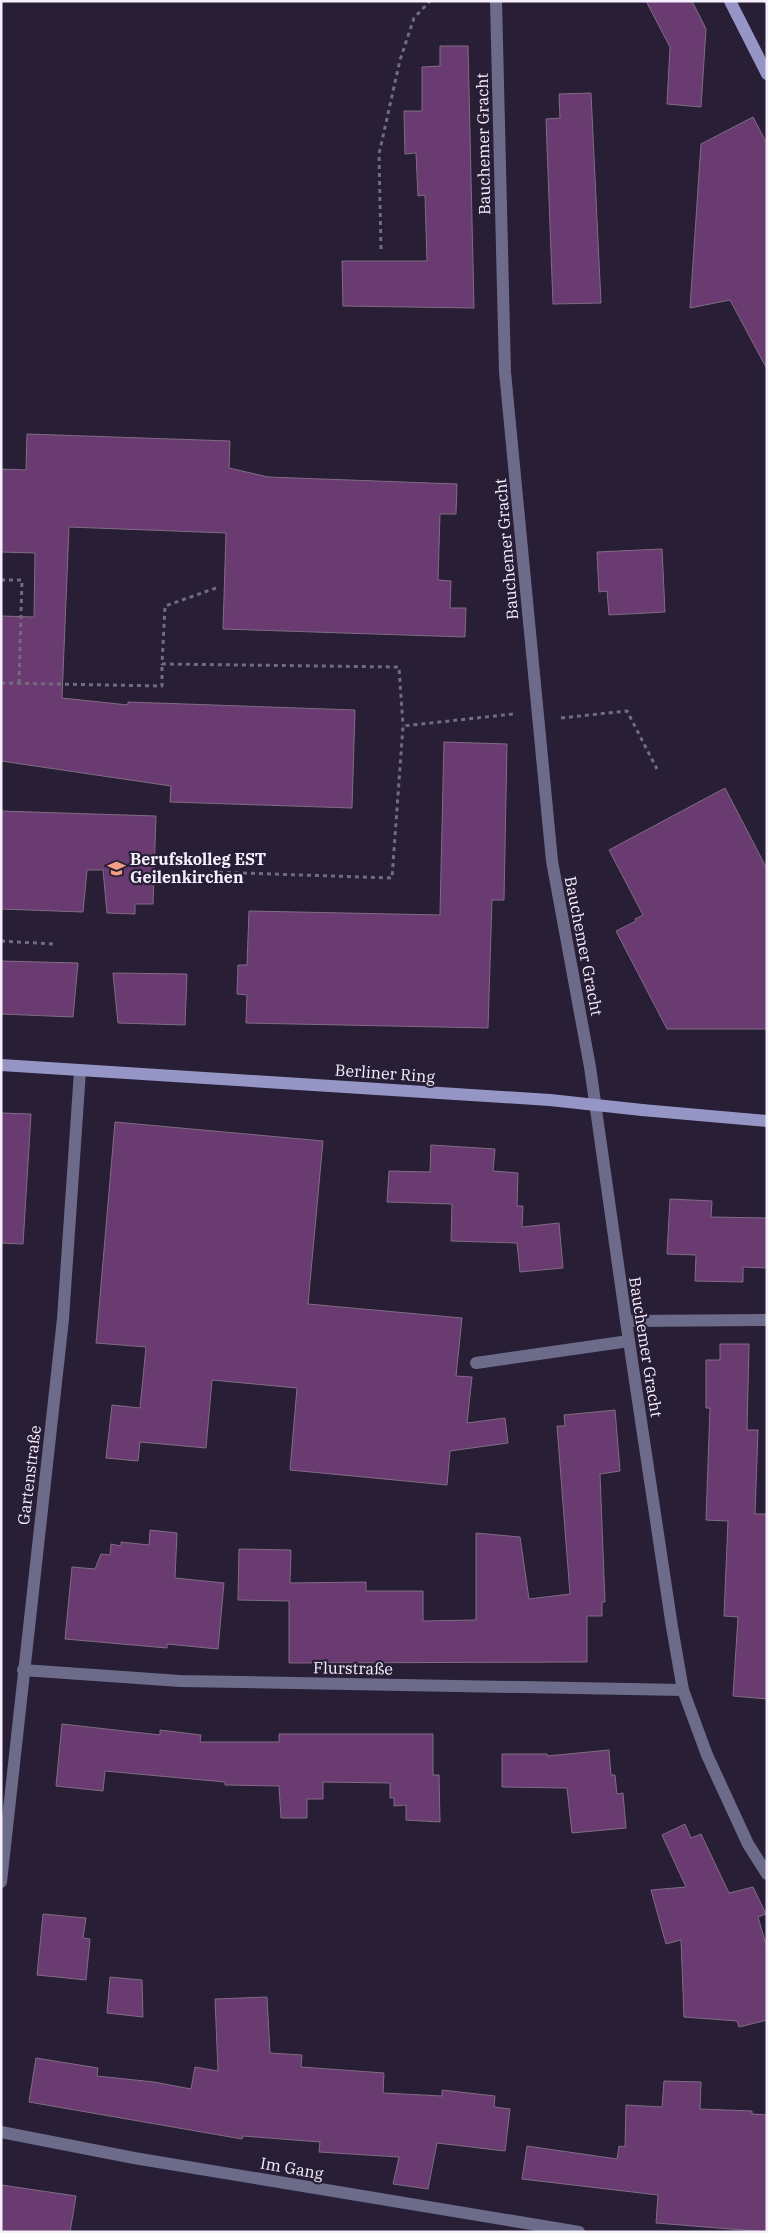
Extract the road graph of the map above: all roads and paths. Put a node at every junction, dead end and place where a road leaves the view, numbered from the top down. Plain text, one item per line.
1 (430, 1) edge
2 (496, 1) edge
3 (730, 1) edge
4 (767, 74) edge
5 (381, 249) dead end
6 (1, 580) edge
7 (216, 588) dead end
8 (162, 664) junction
9 (1, 683) edge
10 (19, 683) junction
11 (502, 716) dead end
12 (572, 716) dead end
13 (403, 726) junction
14 (657, 769) dead end
15 (211, 872) dead end
16 (1, 941) edge
17 (53, 944) dead end
18 (1, 1065) edge
19 (80, 1071) junction
20 (767, 1121) edge
21 (767, 1320) edge
22 (626, 1321) junction
23 (629, 1341) junction
24 (476, 1363) dead end
25 (23, 1670) junction
26 (683, 1690) junction
27 (767, 1874) edge
28 (1, 1882) edge
29 (1, 2132) edge
30 (579, 2232) edge

1 - 5 path
2 - 22 street, Bauchemer Gracht
3 - 4 main road
6 - 10 path
7 - 8 path
8 - 10 path
8 - 13 path
9 - 10 path
11 - 13 path
12 - 14 path
13 - 15 path
16 - 17 path
18 - 19 main road, Berliner Ring
19 - 20 main road, Berliner Ring, bridge
19 - 25 street, Gartenstraße
21 - 22 street
22 - 23 street, Bauchemer Gracht
23 - 24 street
23 - 26 street, Bauchemer Gracht
25 - 26 street, Flurstraße
25 - 28 street, Gartenstraße
26 - 27 street, Bauchemer Gracht
29 - 30 street, Im Gang

